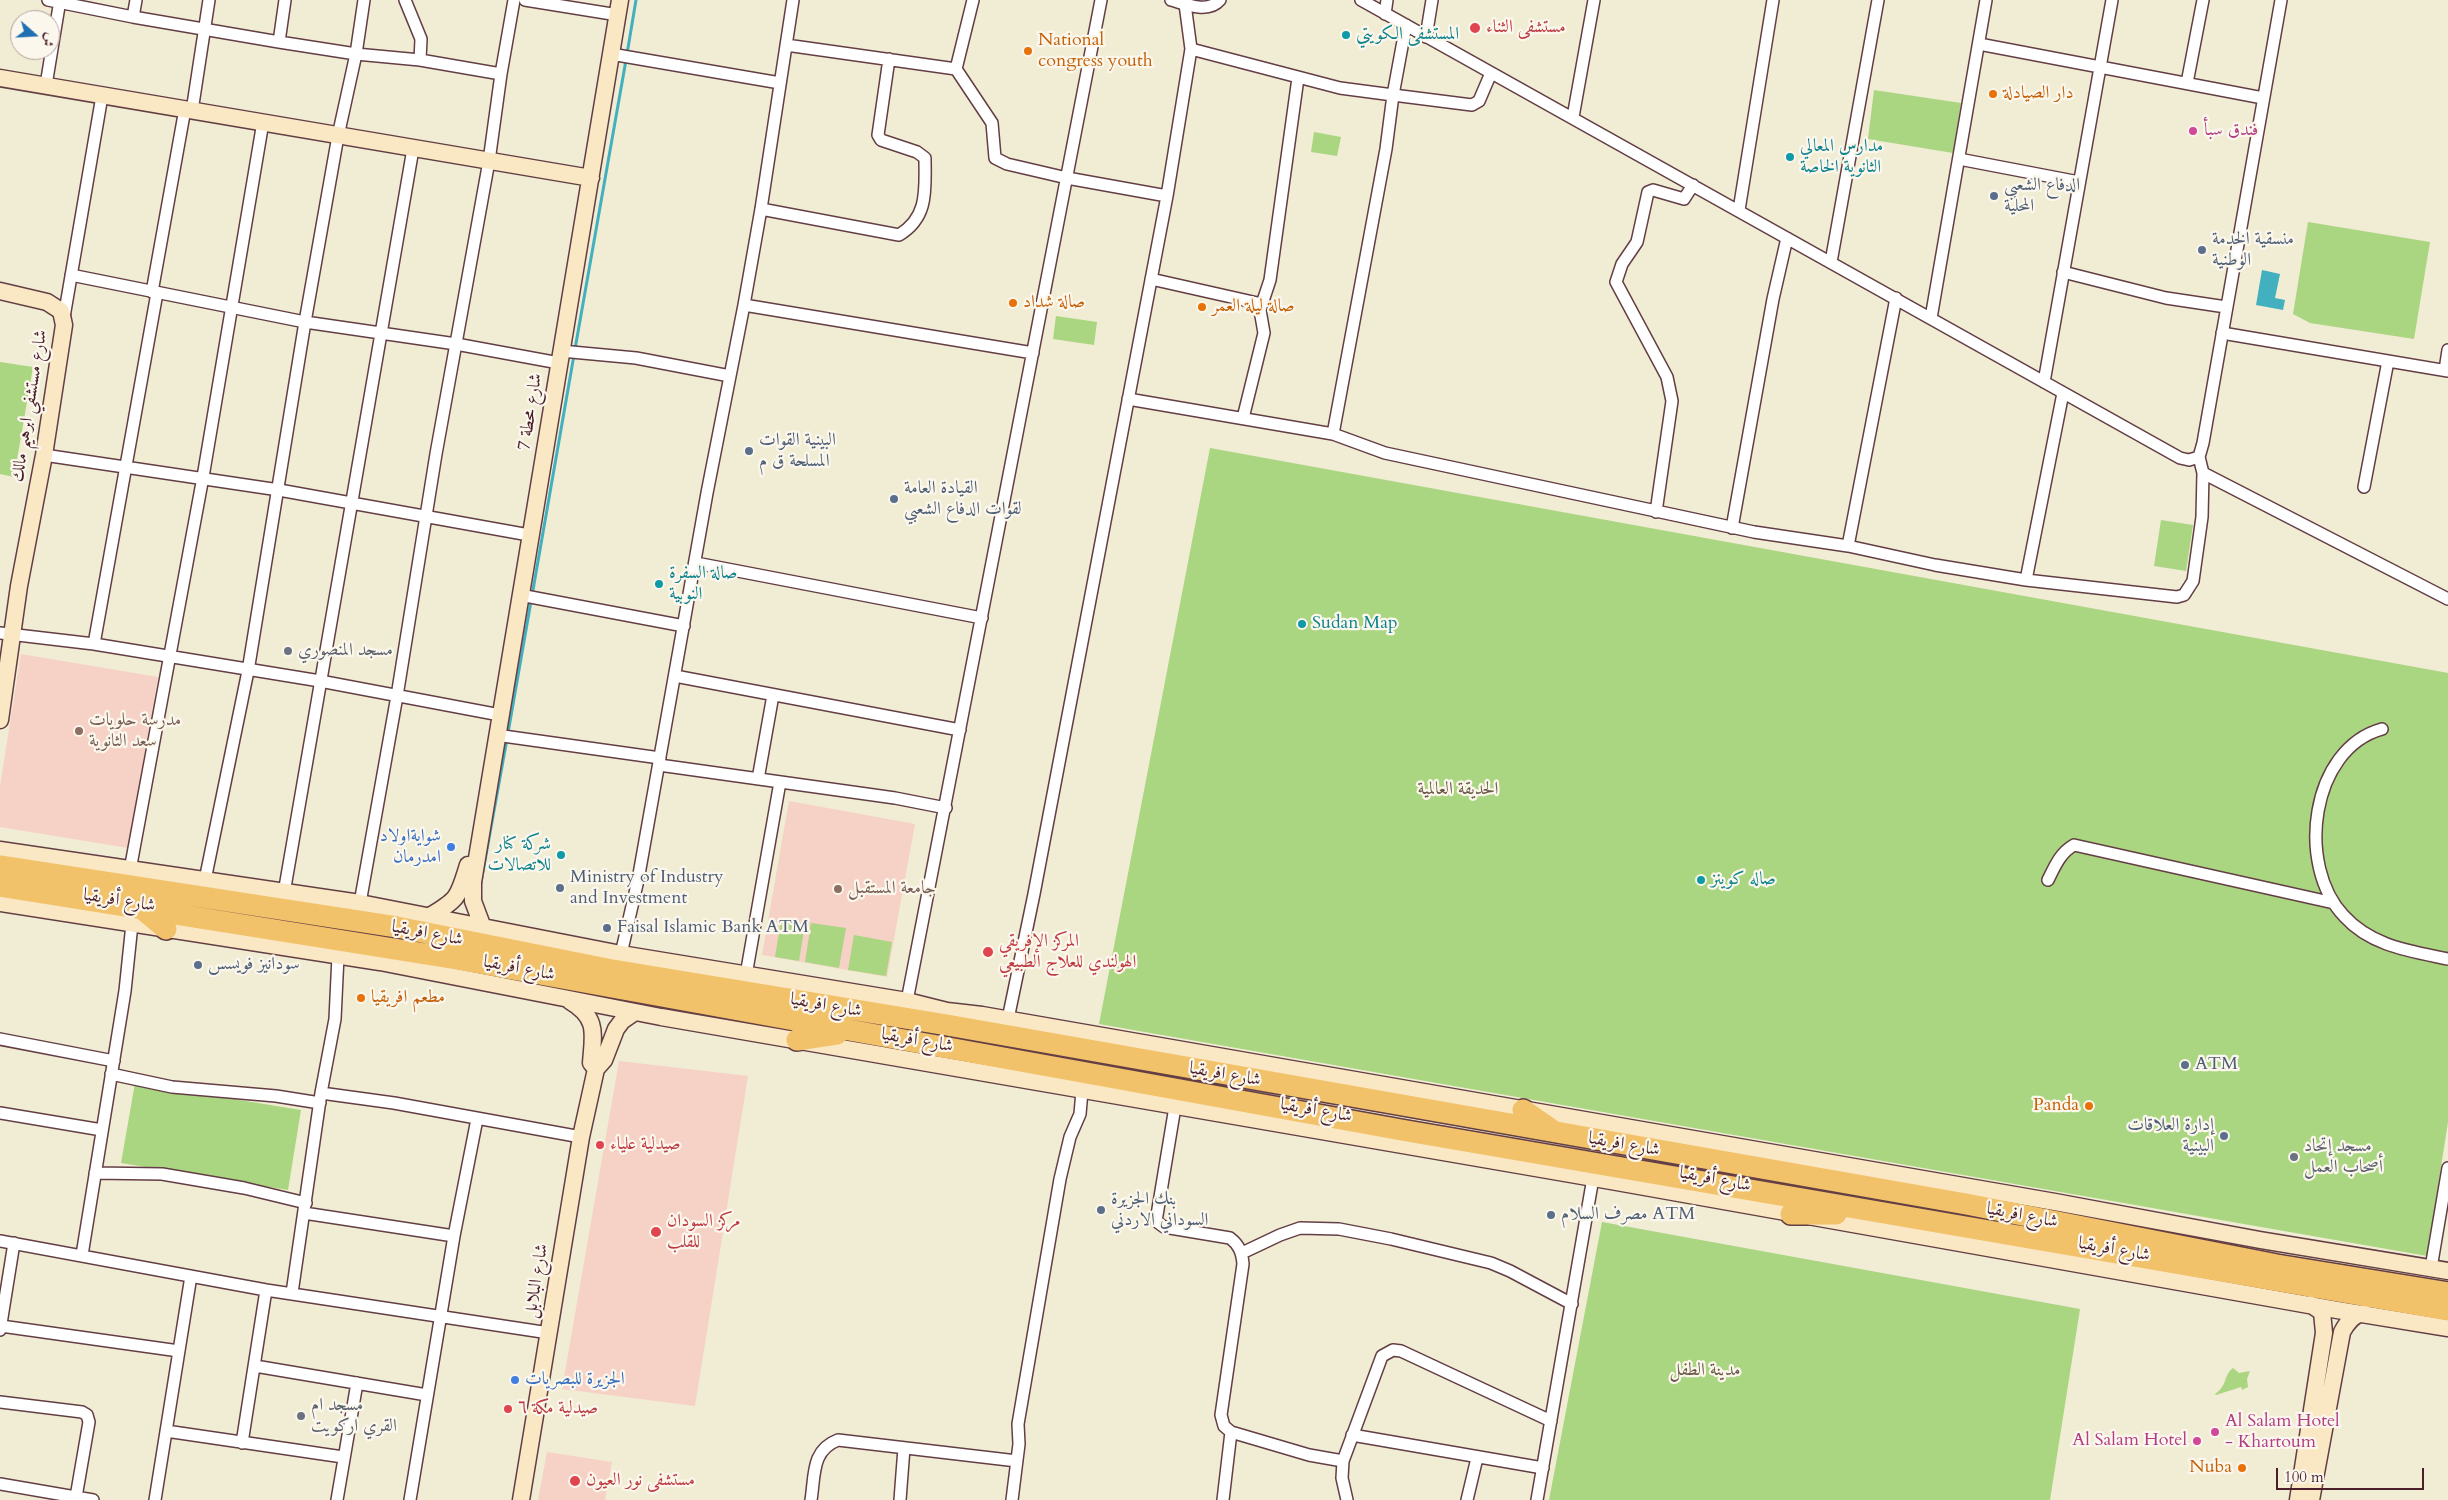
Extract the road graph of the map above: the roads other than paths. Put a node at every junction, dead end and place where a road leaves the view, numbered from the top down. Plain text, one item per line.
1 (48, 0) edge
2 (136, 0) edge
3 (209, 0) edge
4 (285, 0) edge
5 (364, 0) edge
6 (405, 0) edge
7 (514, 0) edge
8 (525, 0) edge
9 (793, 0) edge
10 (973, 0) edge
11 (1101, 0) edge
12 (1171, 0) edge
13 (1220, 0) edge
14 (1360, 0) edge
15 (1387, 0) edge
16 (1432, 0) edge
17 (1594, 0) edge
18 (1773, 0) edge
19 (1878, 0) edge
20 (1986, 0) edge
21 (2112, 0) edge
22 (2203, 0) edge
23 (2281, 0) edge
24 (60, 1) edge
25 (1184, 4) junction
26 (619, 8) edge
27 (1385, 14) junction
28 (133, 17) junction
29 (1406, 25) junction
30 (204, 29) junction
31 (1426, 37) junction
32 (279, 42) junction
33 (1979, 44) junction
34 (786, 45) junction
35 (1191, 49) junction
36 (356, 54) junction
37 (611, 54) junction
38 (888, 59) junction
39 (420, 60) junction
40 (2099, 66) junction
41 (956, 69) junction
42 (1491, 73) junction
43 (501, 74) junction
44 (0, 78) edge
45 (1298, 78) junction
46 (780, 83) junction
47 (2187, 83) junction
48 (46, 85) junction
49 (1393, 95) junction
50 (102, 96) junction
51 (2263, 98) junction
52 (188, 110) junction
53 (1572, 117) junction
54 (263, 122) junction
55 (338, 136) junction
56 (413, 148) junction
57 (1959, 160) junction
58 (489, 161) junction
59 (591, 178) junction
60 (1067, 178) junction
61 (2079, 182) junction
62 (1693, 185) junction
63 (1167, 196) junction
64 (762, 209) junction
65 (1739, 210) junction
66 (1787, 238) junction
67 (1831, 262) junction
68 (2063, 272) junction
69 (71, 276) junction
70 (1151, 279) junction
71 (0, 291) edge
72 (154, 292) junction
73 (1896, 298) junction
74 (744, 304) junction
75 (1262, 304) junction
76 (230, 306) junction
77 (2226, 308) junction
78 (64, 317) junction
79 (1932, 318) junction
80 (305, 322) junction
81 (382, 333) junction
82 (2222, 333) junction
83 (456, 344) junction
84 (2448, 350) edge
85 (1033, 353) junction
86 (560, 357) junction
87 (2388, 361) junction
88 (2446, 370) edge
89 (730, 376) junction
90 (2044, 382) junction
91 (2063, 393) junction
92 (1128, 399) junction
93 (1243, 418) junction
94 (1333, 434) junction
95 (44, 455) junction
96 (2199, 457) junction
97 (125, 465) junction
98 (2204, 473) junction
99 (203, 477) junction
100 (2364, 487) dead end
101 (279, 490) junction
102 (350, 503) junction
103 (1656, 512) junction
104 (427, 516) junction
105 (1732, 528) junction
106 (529, 535) junction
107 (1848, 546) junction
108 (696, 564) junction
109 (2026, 580) junction
110 (520, 595) junction
111 (2448, 599) edge
112 (982, 618) junction
113 (684, 626) junction
114 (7, 634) edge
115 (94, 644) junction
116 (169, 658) junction
117 (248, 671) junction
118 (675, 676) junction
119 (320, 681) junction
120 (773, 695) junction
121 (397, 696) junction
122 (500, 715) junction
123 (0, 720) edge
124 (2382, 729) dead end
125 (960, 730) junction
126 (496, 735) junction
127 (660, 761) junction
128 (758, 779) junction
129 (780, 782) junction
130 (946, 808) junction
131 (481, 830) junction
132 (0, 850) edge
133 (0, 866) edge
134 (130, 870) junction
135 (205, 880) junction
136 (2048, 880) dead end
137 (0, 886) edge
138 (258, 889) junction
139 (284, 893) junction
140 (235, 902) junction
141 (0, 903) edge
142 (360, 903) junction
143 (2334, 903) junction
144 (136, 916) junction
145 (430, 916) junction
146 (482, 926) junction
147 (166, 929) joint
148 (621, 954) junction
149 (338, 956) junction
150 (2448, 958) edge
151 (746, 974) junction
152 (565, 998) junction
153 (907, 1001) junction
154 (635, 1012) junction
155 (947, 1018) junction
156 (1008, 1020) junction
157 (856, 1032) junction
158 (0, 1039) edge
159 (797, 1040) junction
160 (114, 1061) junction
161 (1178, 1066) junction
162 (596, 1069) junction
163 (1205, 1071) junction
164 (111, 1074) junction
165 (1082, 1091) junction
166 (1214, 1096) junction
167 (320, 1098) junction
168 (1175, 1098) junction
169 (1523, 1110) junction
170 (0, 1113) edge
171 (477, 1118) junction
172 (102, 1130) junction
173 (1407, 1131) junction
174 (1557, 1133) junction
175 (581, 1137) junction
176 (1446, 1154) junction
177 (2448, 1168) edge
178 (95, 1173) junction
179 (1593, 1178) junction
180 (305, 1208) junction
181 (1791, 1214) junction
182 (1885, 1214) junction
183 (454, 1236) junction
184 (0, 1241) edge
185 (14, 1243) junction
186 (1242, 1253) junction
187 (82, 1255) junction
188 (2431, 1268) junction
189 (2448, 1271) edge
190 (191, 1276) junction
191 (266, 1290) junction
192 (292, 1293) junction
193 (2448, 1293) edge
194 (1572, 1304) junction
195 (2310, 1304) junction
196 (2448, 1310) edge
197 (2364, 1313) junction
198 (441, 1318) junction
199 (0, 1328) edge
200 (2448, 1328) edge
201 (549, 1333) junction
202 (179, 1351) junction
203 (255, 1366) junction
204 (357, 1383) junction
205 (427, 1395) junction
206 (0, 1402) edge
207 (1551, 1421) junction
208 (166, 1431) junction
209 (1231, 1432) junction
210 (1352, 1436) junction
211 (242, 1443) junction
212 (904, 1448) junction
213 (343, 1457) junction
214 (1477, 1458) junction
215 (1017, 1461) junction
216 (1343, 1461) junction
217 (1543, 1468) junction
218 (0, 1484) edge
219 (76, 1497) junction
220 (815, 1499) edge
221 (93, 1500) edge
222 (155, 1500) edge
223 (336, 1500) edge
224 (410, 1500) edge
225 (521, 1500) edge
226 (900, 1500) edge
227 (1012, 1500) edge
228 (1224, 1500) edge
229 (1347, 1500) edge
230 (1467, 1500) edge
231 (1537, 1500) edge
232 (2298, 1500) edge
233 (2311, 1500) edge

1 - 24 street
2 - 28 street
3 - 30 street
4 - 32 street
5 - 36 street
6 - 39 street
7 - 43 street
8 - 26 street
9 - 34 street
10 - 41 street
11 - 60 street
12 - 25 street
13 - 25 street
14 - 27 street
15 - 27 street
16 - 31 street
17 - 53 street
18 - 65 street
19 - 67 street
20 - 33 street
21 - 40 street
22 - 47 street
23 - 51 street
24 - 28 street
24 - 48 street
25 - 35 street
26 - 37 street, شارع محطة 7
27 - 29 street
28 - 30 street
29 - 31 street
29 - 49 street
30 - 32 street
30 - 52 street
31 - 42 street
32 - 36 street
33 - 40 street
33 - 57 street
34 - 38 street
34 - 46 street
35 - 45 street
35 - 63 street
36 - 39 street
36 - 55 street
37 - 46 street
37 - 59 street, شارع محطة 7
38 - 41 street
38 - 64 street
39 - 43 street
40 - 47 street
40 - 61 street
41 - 60 street
42 - 49 street
42 - 53 street
43 - 58 street
44 - 48 street
45 - 49 street
45 - 75 street
46 - 64 street
47 - 51 street
48 - 50 street
49 - 94 street
50 - 52 street
50 - 69 street
51 - 77 street
52 - 54 street
52 - 72 street
53 - 62 street
54 - 55 street
54 - 76 street
55 - 56 street
55 - 80 street
56 - 58 street
56 - 81 street
57 - 61 street
57 - 79 street
58 - 59 street
58 - 83 street
59 - 86 street, شارع محطة 7
60 - 63 street
60 - 85 street
61 - 68 street
62 - 65 street
62 - 103 street
63 - 70 street
64 - 74 street
65 - 66 street
66 - 67 street
66 - 105 street
67 - 73 street
68 - 77 street
68 - 90 street
69 - 72 street
69 - 78 street
70 - 75 street
70 - 92 street
71 - 78 street, شارع مستشفي ابرهيم مالك
72 - 76 street
72 - 97 street
73 - 79 street
73 - 107 street
74 - 85 street
74 - 89 street
75 - 93 street
76 - 80 street
76 - 99 street
77 - 82 street
78 - 95 street, شارع مستشفي ابرهيم مالك
79 - 90 street
80 - 81 street
80 - 101 street
81 - 83 street
81 - 102 street
82 - 87 street
82 - 96 street
83 - 86 street
83 - 104 street
84 - 88 street
85 - 112 street
86 - 89 street
86 - 106 street, شارع محطة 7
87 - 88 street
87 - 100 street
89 - 108 street
90 - 91 street
91 - 96 street
91 - 109 street
92 - 93 street
92 - 156 street
93 - 94 street
94 - 103 street
95 - 97 street
95 - 114 street, شارع مستشفي ابرهيم مالك
96 - 98 street
97 - 99 street
97 - 115 street
98 - 109 street
98 - 111 street
99 - 101 street
99 - 116 street
101 - 102 street
101 - 117 street
102 - 104 street
102 - 119 street
103 - 105 street
104 - 106 street
104 - 121 street
105 - 107 street
106 - 110 street, شارع محطة 7
107 - 109 street
108 - 112 street
108 - 113 street
110 - 113 street
110 - 122 street, شارع محطة 7
112 - 125 street
113 - 118 street
114 - 115 street
114 - 123 street, شارع مستشفي ابرهيم مالك
115 - 116 street
116 - 117 street
116 - 134 street
117 - 119 street
117 - 135 street
118 - 120 street
118 - 127 street
119 - 121 street
119 - 139 street
120 - 125 street
120 - 128 street
121 - 122 street
121 - 142 street
122 - 126 street, شارع محطة 7
124 - 143 street
125 - 130 street
126 - 127 street
126 - 131 street, شارع محطة 7
127 - 128 street
127 - 148 street
128 - 129 street
129 - 130 street
129 - 151 street
130 - 153 street
131 - 145 street
131 - 146 street
132 - 134 street, شارع أفريقيا
133 - 140 highway, شارع افريقيا
134 - 135 street, شارع أفريقيا
135 - 138 street, شارع أفريقيا
136 - 143 street
137 - 144 highway, شارع افريقيا
138 - 139 street, شارع أفريقيا
138 - 140 highway
139 - 142 street, شارع أفريقيا
140 - 155 highway, شارع افريقيا
141 - 144 street, شارع أفريقيا
142 - 145 street, شارع أفريقيا
143 - 150 street
144 - 147 highway
144 - 157 highway, شارع افريقيا
144 - 160 street
145 - 146 street, شارع أفريقيا
146 - 148 street, شارع أفريقيا
147 - 149 street, شارع أفريقيا
148 - 151 street, شارع أفريقيا
149 - 152 street, شارع أفريقيا
149 - 167 street
151 - 153 street, شارع أفريقيا
152 - 154 street, شارع أفريقيا
152 - 162 street, شارع البلابل
153 - 155 street, شارع أفريقيا
154 - 159 street, شارع أفريقيا
154 - 162 street, شارع البلابل
155 - 156 street, شارع أفريقيا
155 - 161 highway, شارع افريقيا
156 - 169 street, شارع أفريقيا
157 - 159 highway
157 - 168 highway, شارع افريقيا
158 - 160 street
159 - 165 street, شارع أفريقيا
160 - 164 street
161 - 163 highway, شارع افريقيا
161 - 168 highway
162 - 175 street, شارع البلابل
163 - 166 highway
163 - 174 highway, شارع افريقيا
164 - 167 street
164 - 172 street
165 - 168 street, شارع أفريقيا
165 - 215 street
166 - 168 highway, شارع افريقيا
166 - 173 highway, شارع افريقيا
167 - 171 street
167 - 180 street
168 - 176 street, شارع أفريقيا
168 - 186 street
169 - 174 highway
169 - 188 street, شارع أفريقيا
170 - 172 street
171 - 175 street
171 - 183 street
172 - 178 street
173 - 176 highway
173 - 182 highway, شارع افريقيا
174 - 193 highway, شارع افريقيا
175 - 201 street, شارع البلابل
176 - 179 street, شارع أفريقيا
177 - 188 street
178 - 180 street
178 - 187 street
179 - 181 street, شارع أفريقيا
179 - 194 street
180 - 183 street
180 - 192 street
181 - 182 highway
181 - 195 street, شارع أفريقيا
182 - 196 highway, شارع افريقيا
183 - 198 street
184 - 185 street
185 - 187 street
185 - 199 street
186 - 194 street
186 - 209 street
187 - 190 street
188 - 189 street, شارع أفريقيا
190 - 191 street
190 - 202 street
191 - 192 street
191 - 203 street
192 - 198 street
194 - 207 street
195 - 197 street, شارع أفريقيا
195 - 232 street
197 - 200 street, شارع أفريقيا
197 - 233 street
198 - 201 street
198 - 205 street
199 - 202 street
201 - 225 street, شارع البلابل
202 - 208 street
203 - 204 street
203 - 211 street
204 - 205 street
204 - 213 street
205 - 224 street
206 - 219 street
207 - 210 street
207 - 217 street
208 - 211 street
208 - 222 street
209 - 216 street
209 - 228 street
210 - 214 street
210 - 216 street
211 - 213 street
212 - 215 street
212 - 220 street
212 - 226 street
213 - 223 street
214 - 217 street
214 - 230 street
215 - 227 street
216 - 229 street
217 - 231 street
218 - 219 street
219 - 221 street

